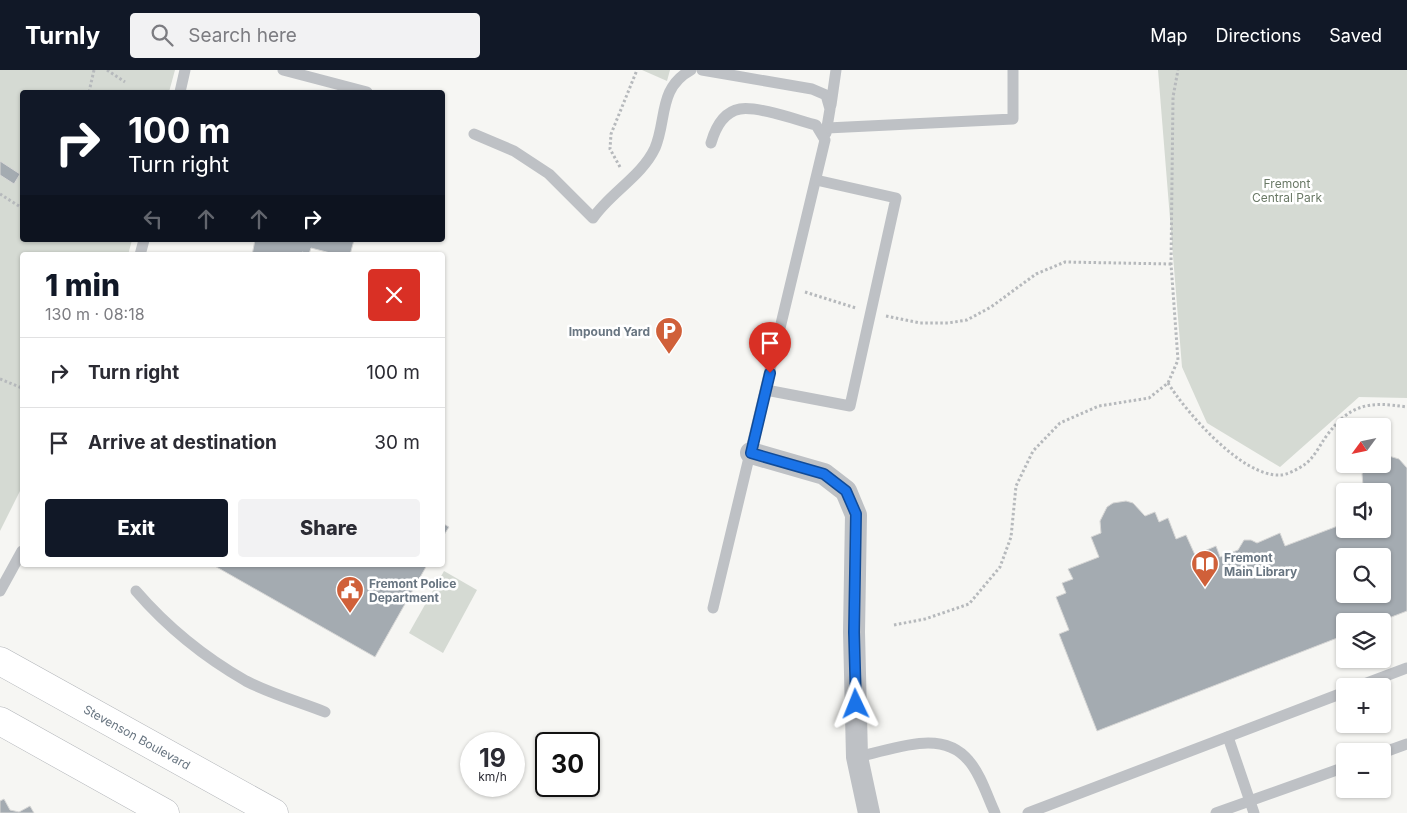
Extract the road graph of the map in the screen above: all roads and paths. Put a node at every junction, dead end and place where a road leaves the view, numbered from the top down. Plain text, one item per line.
1 (94, 70) edge
2 (107, 70) edge
3 (186, 70) edge
4 (283, 70) edge
5 (637, 70) edge
6 (690, 70) edge
7 (702, 70) edge
8 (836, 70) edge
9 (1013, 70) edge
10 (1178, 70) edge
11 (125, 82) dead end
12 (91, 90) edge
13 (181, 90) edge
14 (359, 90) edge
15 (830, 109) junction
16 (827, 128) junction
17 (474, 134) dead end
18 (825, 140) junction
19 (711, 143) dead end
20 (632, 177) junction
21 (816, 180) junction
22 (0, 194) edge
23 (20, 207) edge
24 (1171, 264) junction
25 (790, 288) junction
26 (871, 312) junction
27 (0, 379) edge
28 (1168, 383) junction
29 (20, 387) edge
30 (766, 390) junction
31 (1407, 407) edge
32 (751, 453) junction
33 (20, 556) edge
34 (0, 591) edge
35 (136, 591) dead end
36 (713, 608) dead end
37 (894, 625) dead end
38 (0, 661) edge
39 (1407, 668) edge
40 (1380, 678) edge
41 (1336, 695) edge
42 (326, 712) dead end
43 (0, 721) edge
44 (1228, 737) junction
45 (1407, 744) edge
46 (1391, 750) edge
47 (858, 762) junction
48 (1336, 771) edge
49 (1252, 807) edge
50 (165, 813) edge
51 (274, 813) edge
52 (858, 813) edge
53 (869, 813) edge
54 (995, 813) edge
55 (1028, 813) edge
56 (1216, 813) edge

1 - 12 path
2 - 11 path
3 - 13 lane
4 - 14 lane
5 - 20 path
6 - 20 lane
7 - 15 lane
8 - 15 lane
9 - 16 lane
10 - 24 path
15 - 16 lane
16 - 18 lane
17 - 20 lane
18 - 19 lane
18 - 21 lane
21 - 25 lane
21 - 26 lane
22 - 23 path
24 - 26 path
24 - 28 path
25 - 26 path
25 - 30 lane
26 - 30 lane
27 - 29 path
28 - 31 path
28 - 37 path
30 - 32 lane
32 - 36 lane
32 - 47 street
33 - 34 lane
35 - 42 lane
38 - 51 main road, Stevenson Boulevard
39 - 40 lane
41 - 44 lane
43 - 50 main road
44 - 49 lane
44 - 55 lane
45 - 46 lane
47 - 52 street
47 - 53 street
47 - 54 lane
48 - 49 lane
49 - 56 lane

